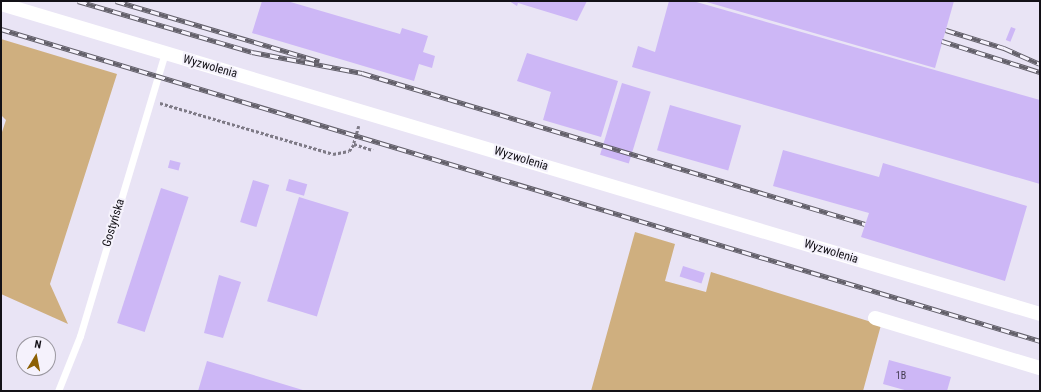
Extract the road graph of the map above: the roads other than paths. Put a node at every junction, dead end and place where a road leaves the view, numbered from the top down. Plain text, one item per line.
1 (1, 4) edge
2 (165, 53) junction
3 (1040, 314) edge
4 (875, 318) dead end
5 (1040, 368) edge
6 (58, 391) edge

1 - 2 street, Wyzwolenia
2 - 3 street, Wyzwolenia
2 - 6 lane, Gostyńska
4 - 5 street

